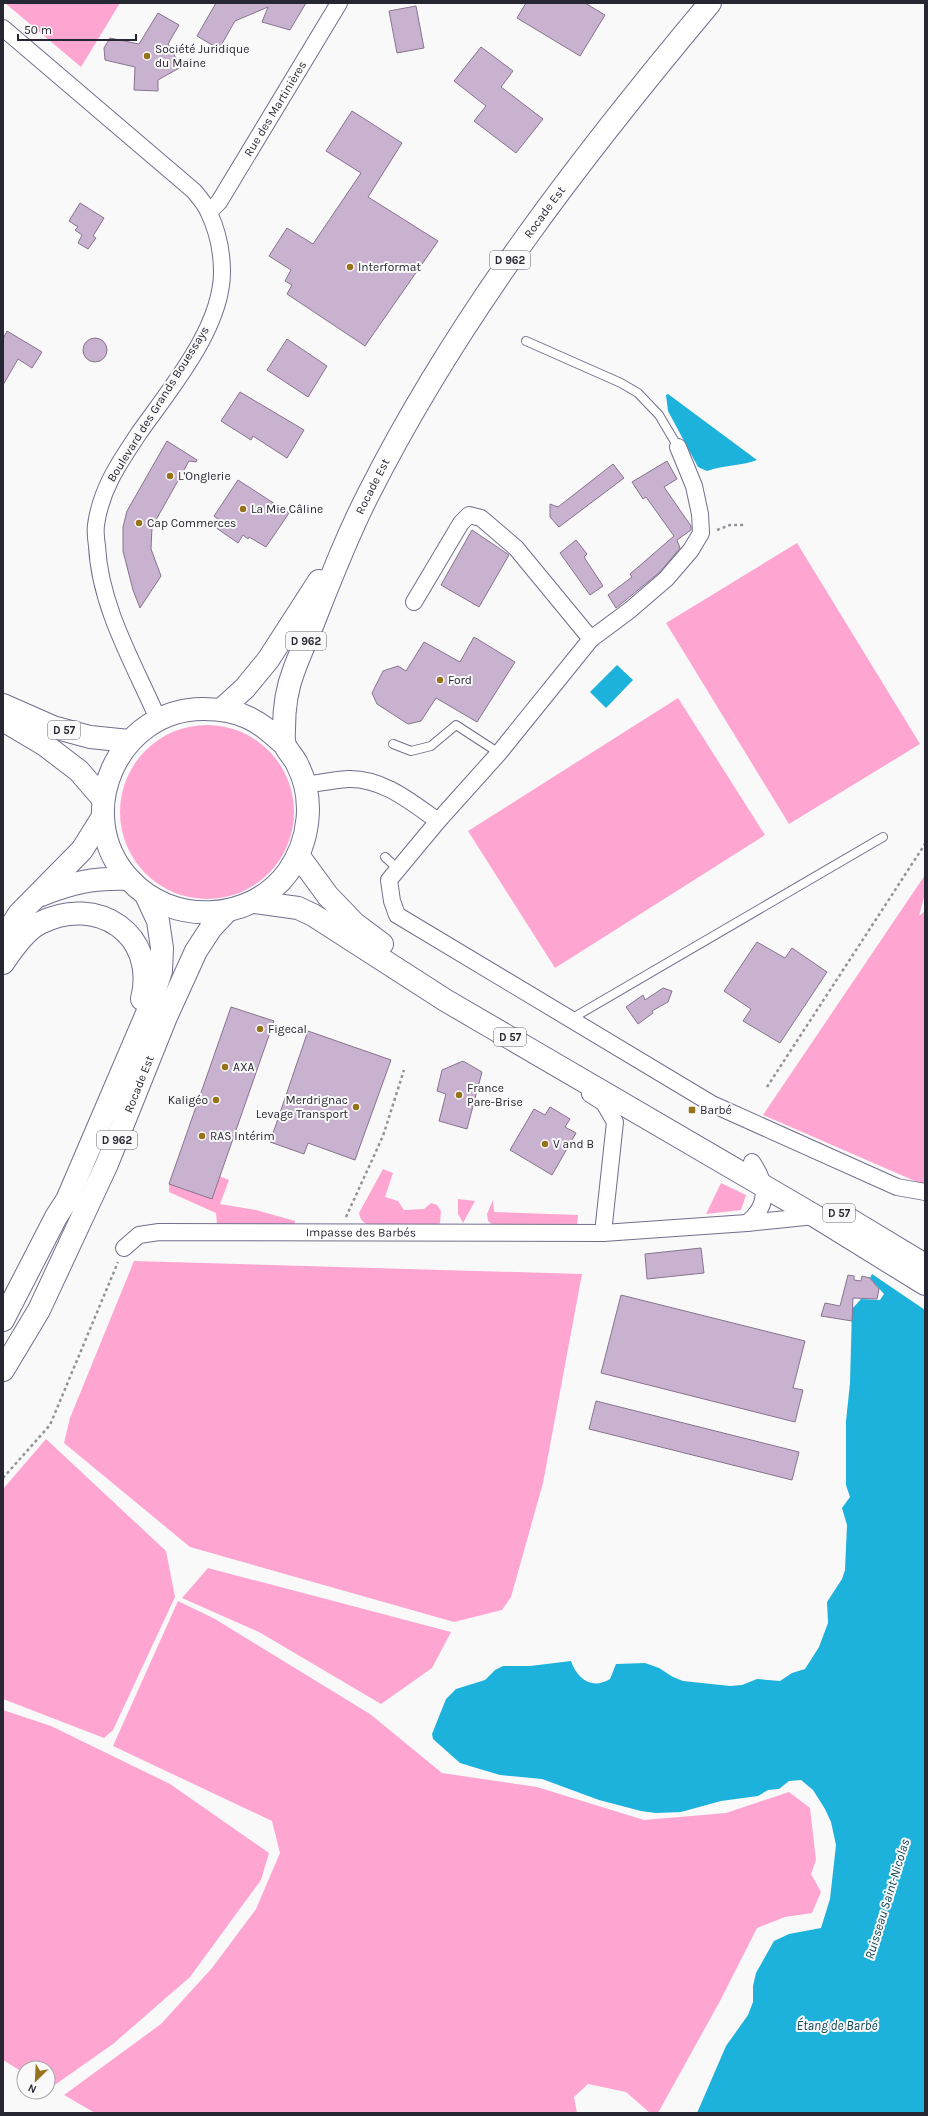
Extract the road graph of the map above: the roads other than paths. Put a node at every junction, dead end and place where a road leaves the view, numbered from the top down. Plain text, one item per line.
1 (339, 3) edge
2 (710, 3) edge
3 (3, 28) edge
4 (209, 212) junction
5 (526, 341) dead end
6 (678, 447) joint
7 (345, 542) junction
8 (414, 602) dead end
9 (591, 639) junction
10 (3, 705) edge
11 (222, 709) junction
12 (158, 719) junction
13 (3, 720) edge
14 (129, 741) junction
15 (394, 744) dead end
16 (285, 745) junction
17 (499, 753) junction
18 (305, 785) junction
19 (103, 809) junction
20 (438, 821) junction
21 (882, 837) dead end
22 (298, 855) junction
23 (385, 857) dead end
24 (398, 869) junction
25 (128, 879) junction
26 (146, 895) junction
27 (37, 896) junction
28 (254, 902) junction
29 (227, 911) junction
30 (3, 939) edge
31 (3, 963) edge
32 (478, 1018) junction
33 (571, 1019) junction
34 (752, 1162) junction
35 (763, 1185) junction
36 (925, 1192) edge
37 (815, 1216) junction
38 (56, 1217) junction
39 (747, 1223) junction
40 (603, 1233) junction
41 (124, 1248) road end
42 (925, 1265) edge
43 (925, 1284) edge
44 (3, 1320) edge
45 (3, 1370) edge

1 - 4 street, Rue des Martinières
2 - 7 main road, Rocade Est / D 962
3 - 4 street, Boulevard des Grands Bouessays
4 - 12 street, Boulevard des Grands Bouessays
5 - 6 lane
6 - 9 street
7 - 11 main road, D 962
7 - 16 main road, D 962
8 - 9 street
9 - 17 street
10 - 14 main road, D 57
11 - 12 main road
11 - 16 main road
12 - 14 main road
13 - 19 main road, D 57
14 - 19 main road
15 - 17 lane
16 - 18 main road
17 - 20 street
18 - 20 street
18 - 22 main road
19 - 25 main road
19 - 27 main road
20 - 24 street
21 - 33 lane
22 - 28 main road
22 - 34 main road, D 57
23 - 24 lane
24 - 33 street
25 - 26 main road
25 - 27 main road
26 - 29 main road
26 - 38 main road, Rocade Est / D 962
27 - 30 main road
28 - 29 main road
28 - 32 main road, D 57
29 - 45 main road, Rocade Est / D 962
31 - 38 main road
32 - 35 main road, D 57
32 - 40 street
33 - 36 street
34 - 35 street
34 - 42 main road, D 57
35 - 37 main road, D 57
35 - 39 street
37 - 39 street, Impasse des Barbés
37 - 43 main road, D 57
38 - 44 main road, Rocade Est / D 962
39 - 40 street, Impasse des Barbés
40 - 41 street, Impasse des Barbés

